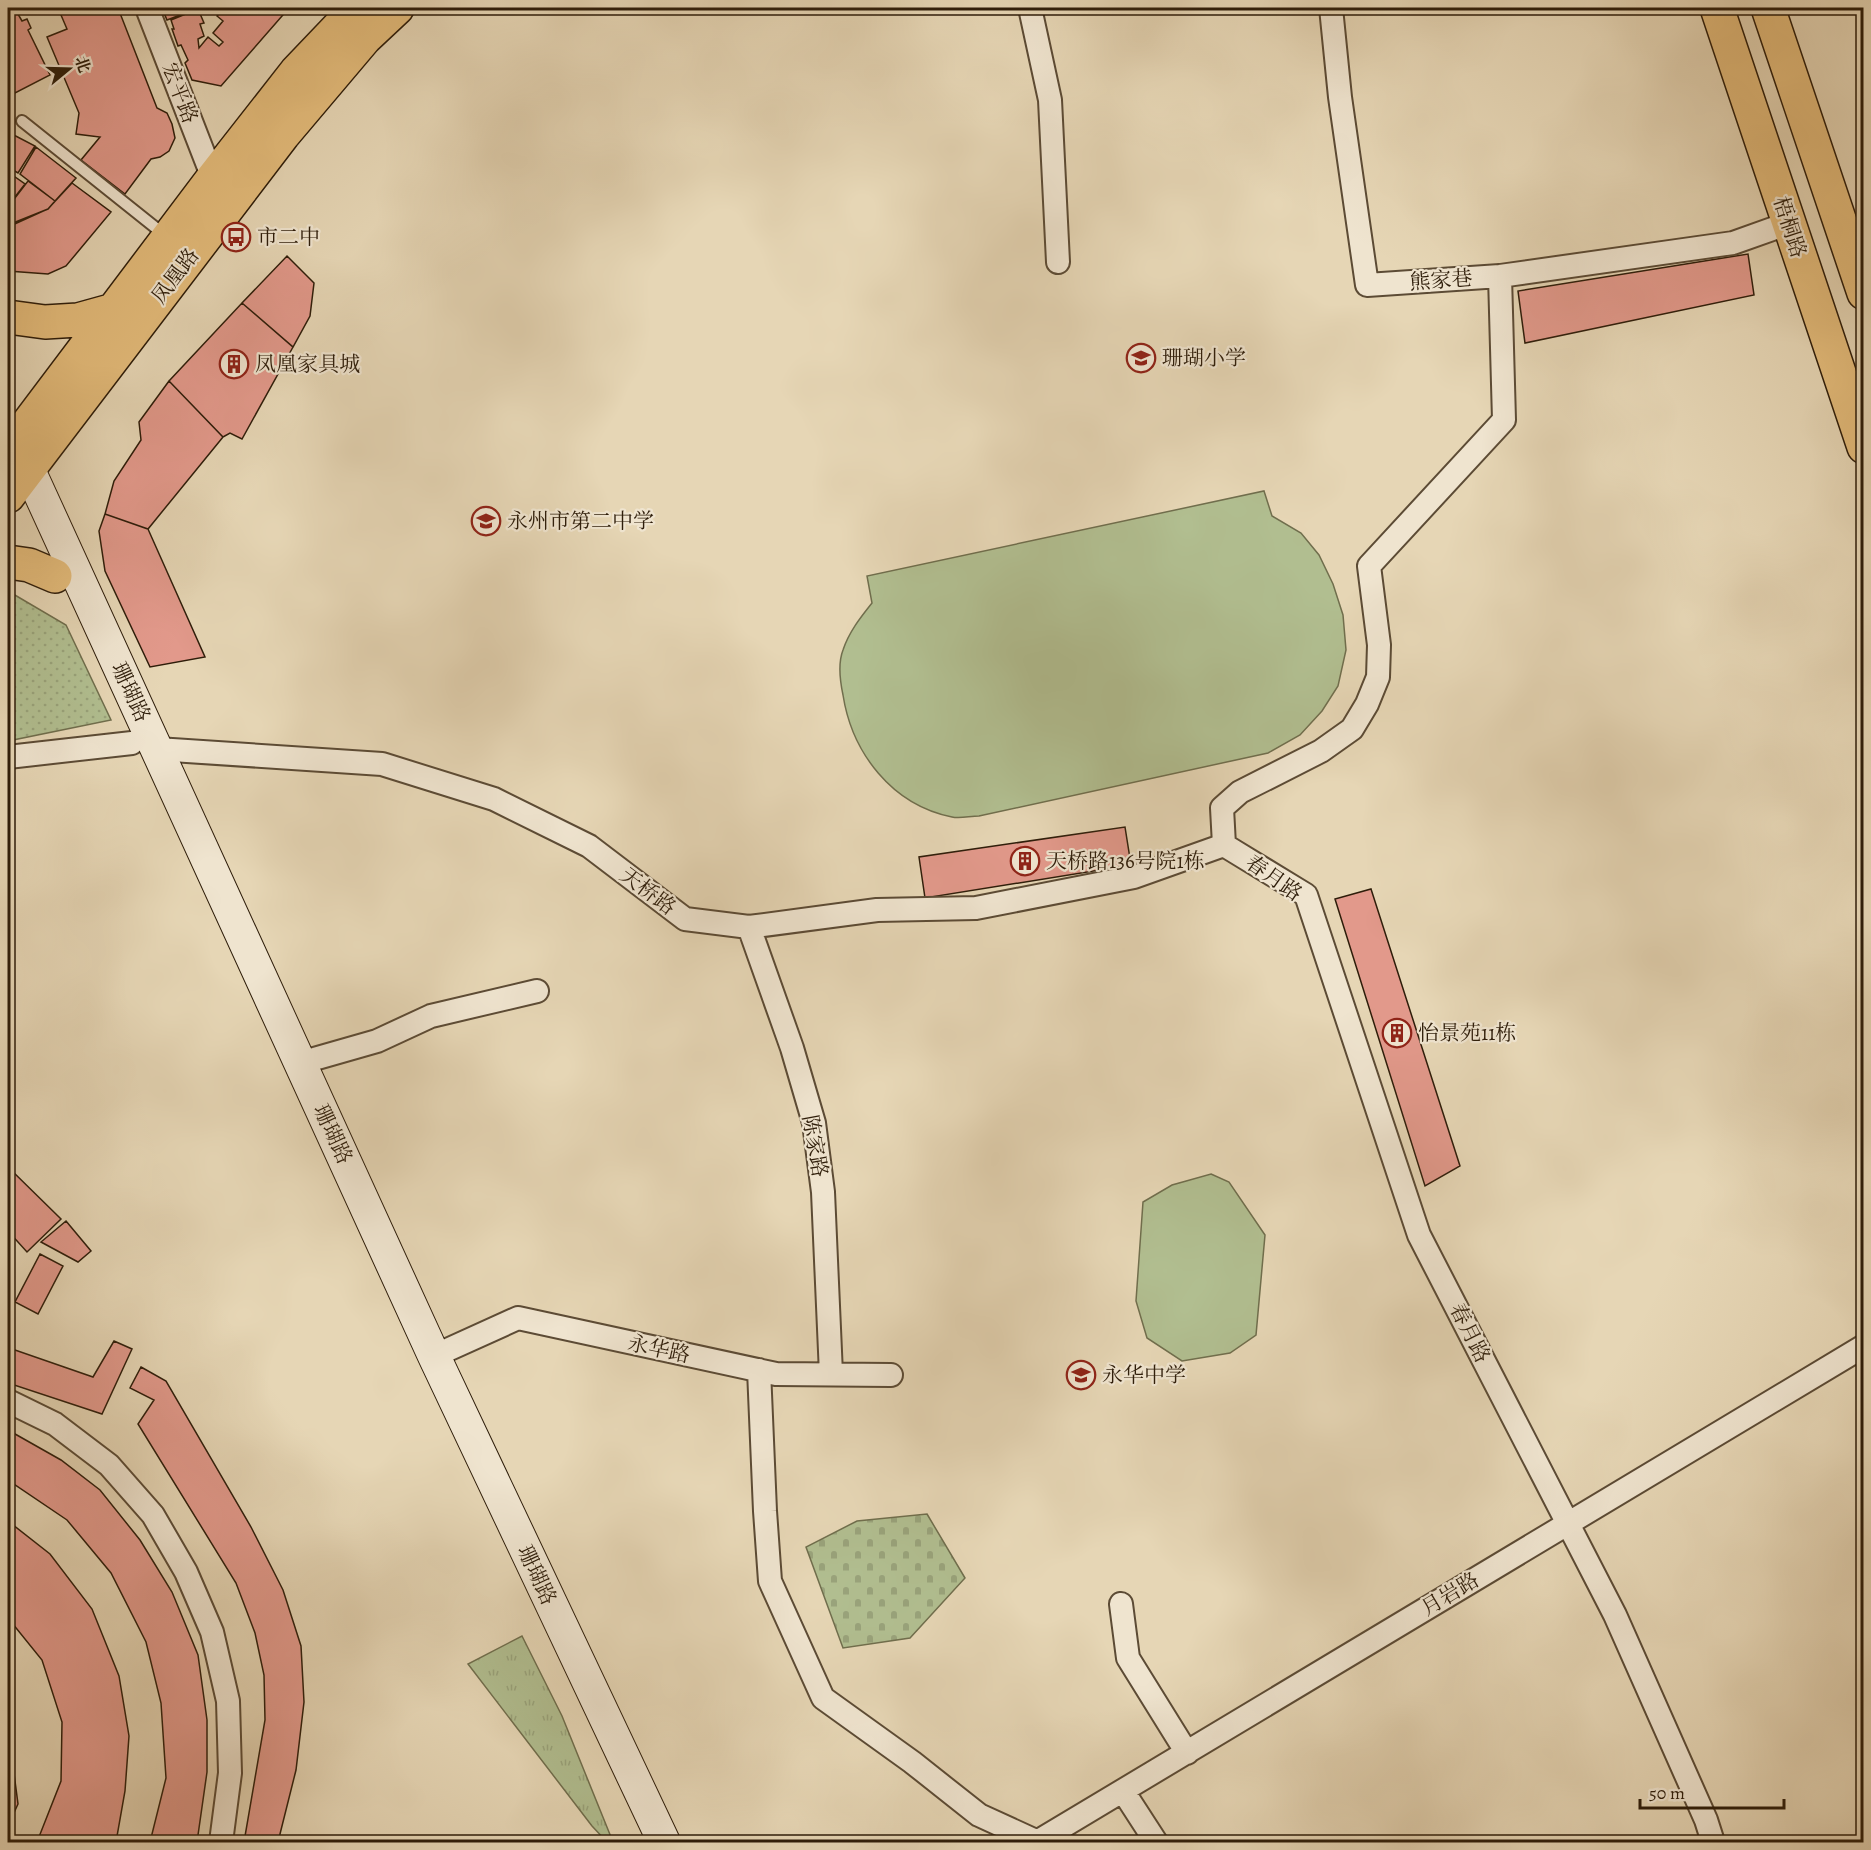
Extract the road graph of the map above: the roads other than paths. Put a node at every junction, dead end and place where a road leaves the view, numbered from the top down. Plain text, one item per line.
1 (147, 8) edge
2 (357, 8) edge
3 (397, 8) edge
4 (1029, 8) edge
5 (1331, 8) edge
6 (1717, 8) edge
7 (1768, 8) edge
8 (22, 121) dead end
9 (213, 178) junction
10 (1789, 224) junction
11 (168, 238) junction
12 (1058, 262) dead end
13 (1500, 276) junction
14 (1863, 293) edge
15 (114, 310) junction
16 (8, 318) edge
17 (1863, 447) edge
18 (13, 463) edge
19 (8, 562) edge
20 (55, 576) junction
21 (145, 746) junction
22 (8, 757) edge
23 (1224, 844) junction
24 (749, 927) junction
25 (537, 991) dead end
26 (300, 1063) junction
27 (1863, 1346) edge
28 (434, 1356) junction
29 (759, 1370) junction
30 (831, 1374) junction
31 (891, 1375) dead end
32 (8, 1401) edge
33 (1568, 1524) junction
34 (1120, 1604) dead end
35 (1187, 1753) junction
36 (1123, 1791) junction
37 (220, 1842) edge
38 (643, 1842) edge
39 (664, 1842) edge
40 (1037, 1842) edge
41 (1156, 1842) edge
42 (1713, 1842) edge

1 - 9 street, 宏平路
2 - 9 main road, 凤凰路
3 - 18 main road, 凤凰路
4 - 12 street
5 - 13 street, 熊家巷
6 - 10 main road, 梧桐路
7 - 14 main road
8 - 11 lane
9 - 11 main road, 凤凰路
10 - 13 street, 熊家巷
10 - 17 main road, 梧桐路
11 - 15 main road, 凤凰路
13 - 23 street
15 - 16 main road
15 - 18 main road, 凤凰路
18 - 20 main road, 珊瑚路
18 - 21 main road, 珊瑚路
19 - 20 main road
20 - 21 main road, 珊瑚路
21 - 22 street, 天桥路
21 - 24 street, 天桥路
21 - 26 main road, 珊瑚路
21 - 38 main road, 珊瑚路
23 - 24 street, 天桥路
23 - 33 street, 春月路
24 - 30 street, 陈家路
25 - 26 street
26 - 28 main road, 珊瑚路
27 - 33 street, 月岩路
28 - 29 street, 永华路
28 - 39 main road, 珊瑚路
29 - 30 street, 永华路
29 - 40 street
30 - 31 street, 永华路
32 - 37 street
33 - 35 street, 月岩路
33 - 42 street, 春月路
34 - 35 street
35 - 36 street, 月岩路
36 - 40 street, 月岩路
36 - 41 street

